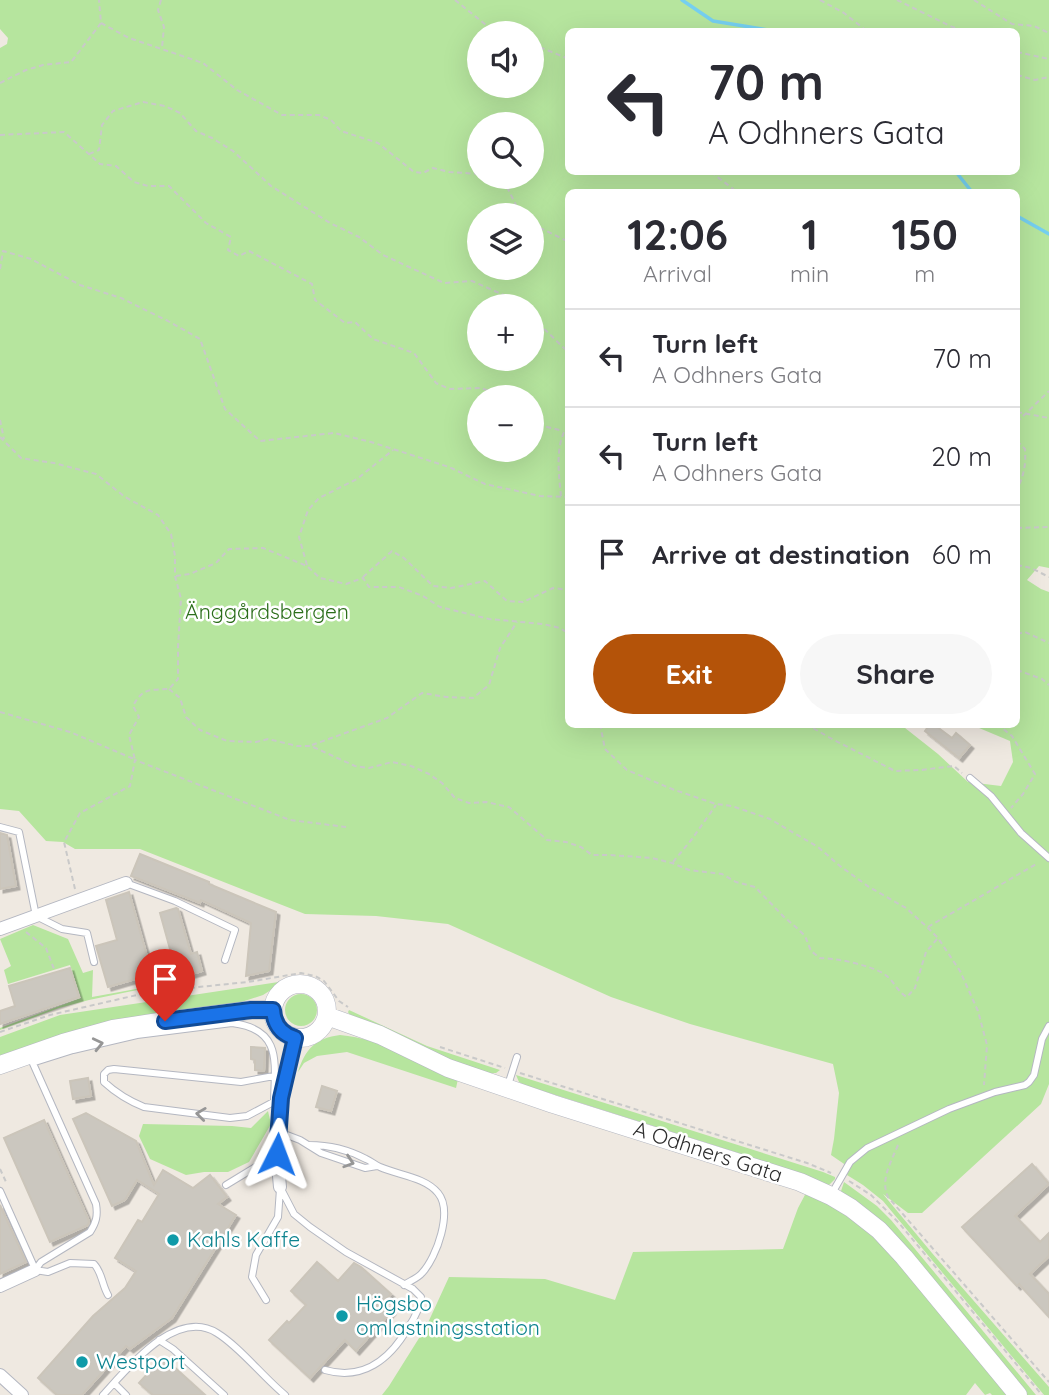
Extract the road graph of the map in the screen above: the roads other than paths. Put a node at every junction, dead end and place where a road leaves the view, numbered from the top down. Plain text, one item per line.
1 (970, 778) road end
2 (0, 827) edge
3 (1048, 858) edge
4 (126, 883) joint
5 (36, 916) junction
6 (4, 927) edge
7 (225, 960) dead end
8 (94, 962) dead end
9 (273, 1010) junction
10 (327, 1016) junction
11 (1049, 1026) edge
12 (295, 1038) junction
13 (517, 1056) dead end
14 (31, 1058) junction
15 (0, 1065) edge
16 (279, 1076) junction
17 (507, 1088) junction
18 (277, 1099) junction
19 (278, 1132) junction
20 (277, 1154) junction
21 (226, 1185) dead end
22 (280, 1187) junction
23 (0, 1191) edge
24 (831, 1196) junction
25 (35, 1270) junction
26 (404, 1285) junction
27 (0, 1286) edge
28 (108, 1295) dead end
29 (266, 1300) dead end
30 (159, 1340) junction
31 (325, 1370) dead end
32 (0, 1375) edge
33 (114, 1383) junction
34 (22, 1395) edge
35 (103, 1395) edge
36 (126, 1395) edge
37 (224, 1395) edge
38 (285, 1395) edge
39 (1018, 1395) edge

1 - 3 lane
2 - 5 lane
4 - 5 street
4 - 7 lane
5 - 6 street
5 - 8 lane
9 - 10 street
9 - 12 street
9 - 14 street
10 - 12 street
10 - 17 street, A Odhners Gata
11 - 24 lane
12 - 16 street
13 - 17 lane
14 - 15 street
14 -> 16 lane
14 - 25 lane
16 - 18 street
18 -> 16 lane
17 - 24 street, A Odhners Gata
18 - 19 street
19 - 20 street
19 - 26 lane
20 - 21 lane
20 - 22 street
22 - 26 lane
22 - 29 lane
23 - 25 lane
24 - 39 street, A Odhners Gata
25 - 27 street
25 - 28 lane
26 - 31 lane
30 - 33 lane
30 - 37 lane
30 - 38 lane
32 - 34 street
33 - 35 lane
33 - 36 lane

